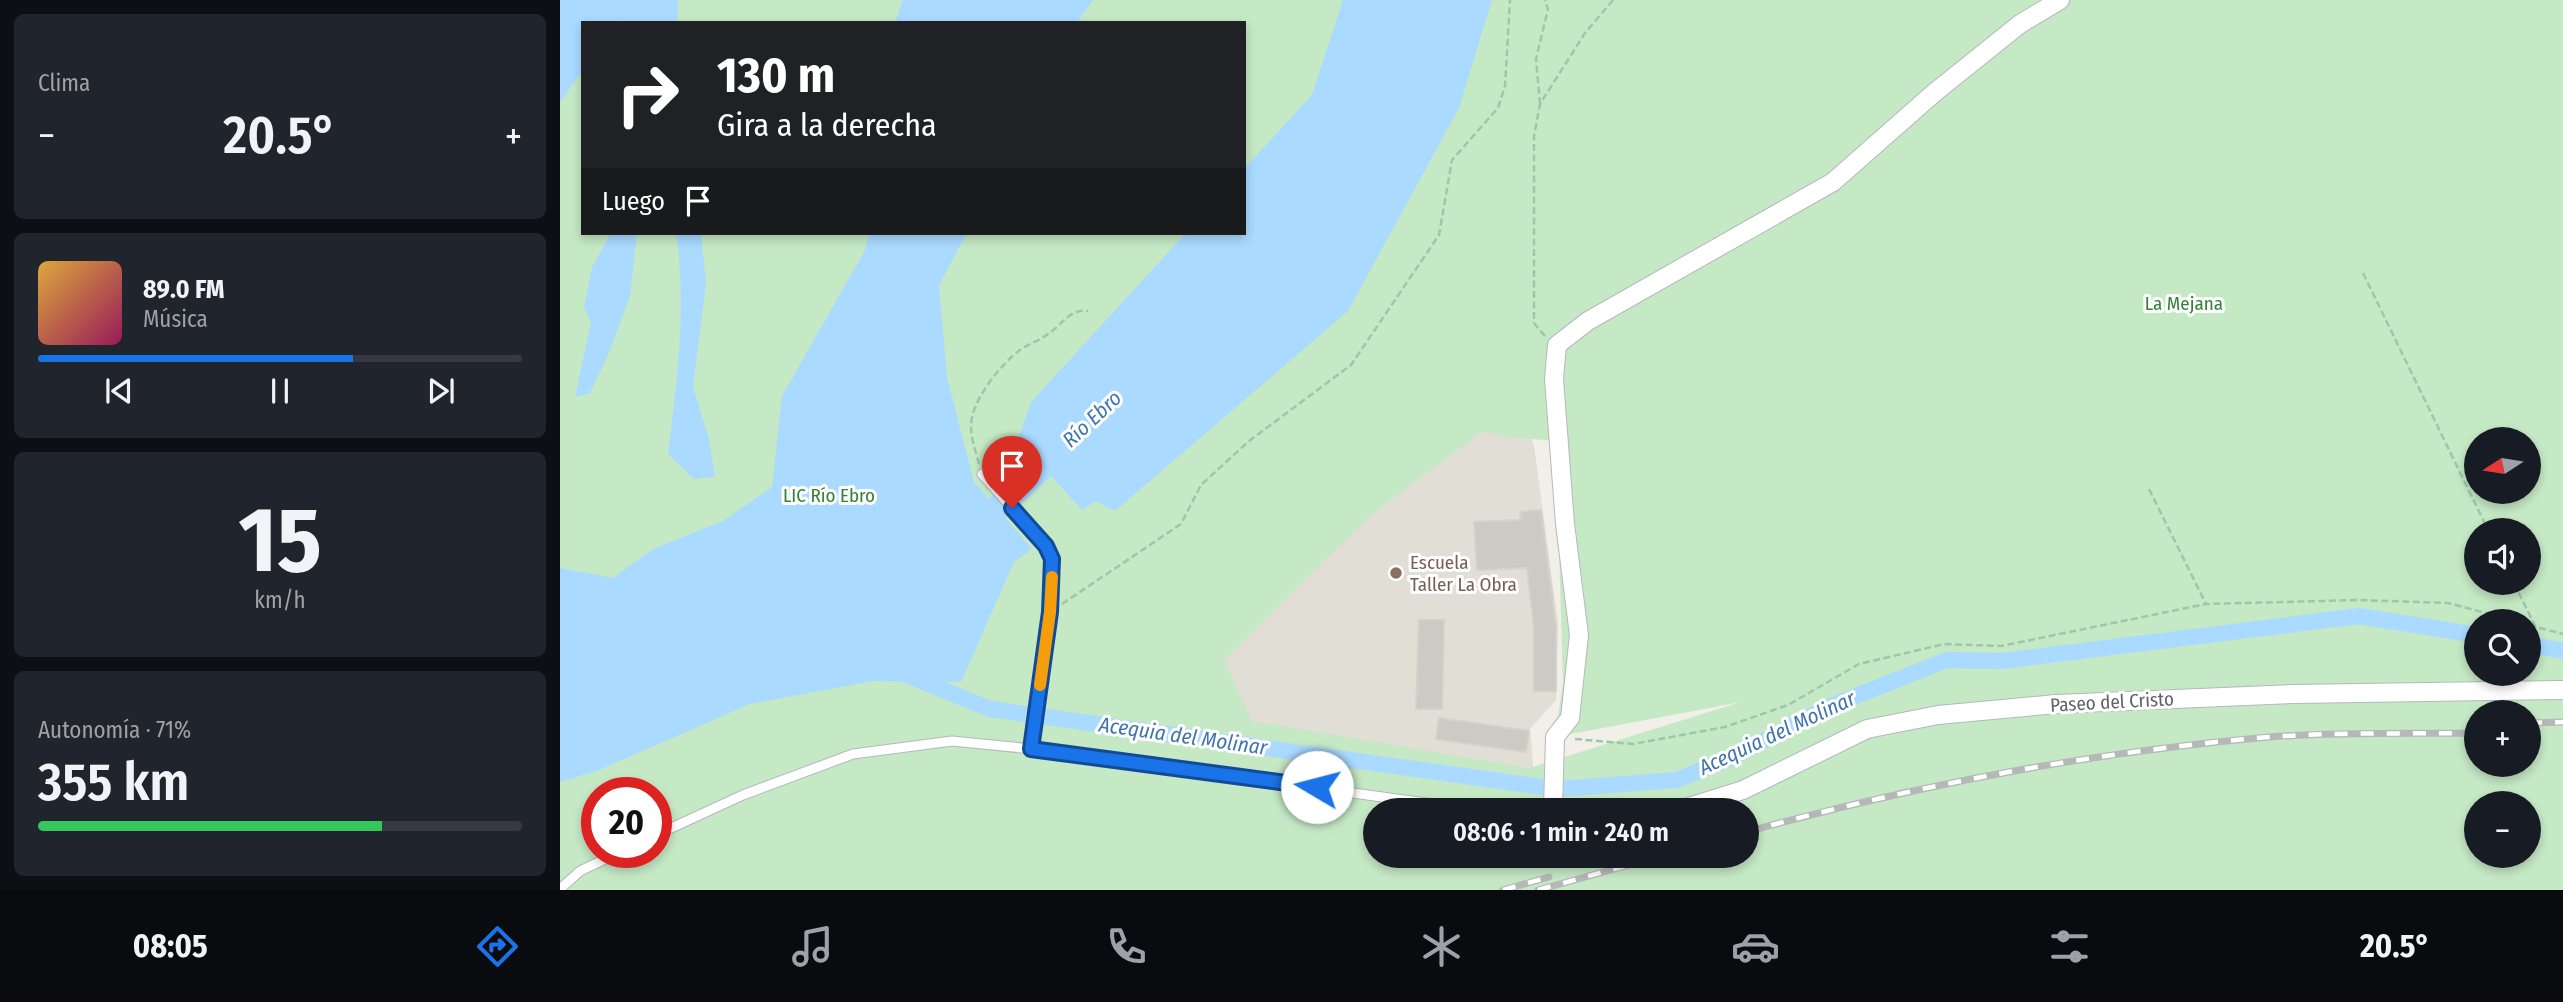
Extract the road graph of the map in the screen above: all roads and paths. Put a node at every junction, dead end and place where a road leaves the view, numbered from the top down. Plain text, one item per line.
1 (1510, 0) edge
2 (1545, 0) edge
3 (1613, 0) edge
4 (2060, 0) edge
5 (1539, 104) junction
6 (2363, 273) dead end
7 (1088, 312) dead end
8 (1557, 345) junction
9 (982, 474) joint
10 (2149, 489) dead end
11 (2482, 518) edge
12 (2206, 604) junction
13 (2471, 609) edge
14 (1050, 612) junction
15 (2541, 629) edge
16 (2563, 634) edge
17 (2563, 690) edge
18 (1555, 737) junction
19 (1031, 749) junction
20 (1388, 798) edge
21 (1553, 798) edge
22 (1717, 798) edge
23 (672, 828) edge
24 (586, 868) edge
25 (560, 889) edge

1 - 14 path
2 - 5 path
3 - 5 path
4 - 8 street
5 - 8 path
6 - 11 path
7 - 9 path
8 - 18 street
9 - 14 lane
10 - 12 path
12 - 13 path
12 - 18 path
14 - 19 lane
15 - 16 path
17 - 22 street, Paseo del Cristo
18 - 21 street
19 - 20 lane
19 - 23 lane
24 - 25 lane

